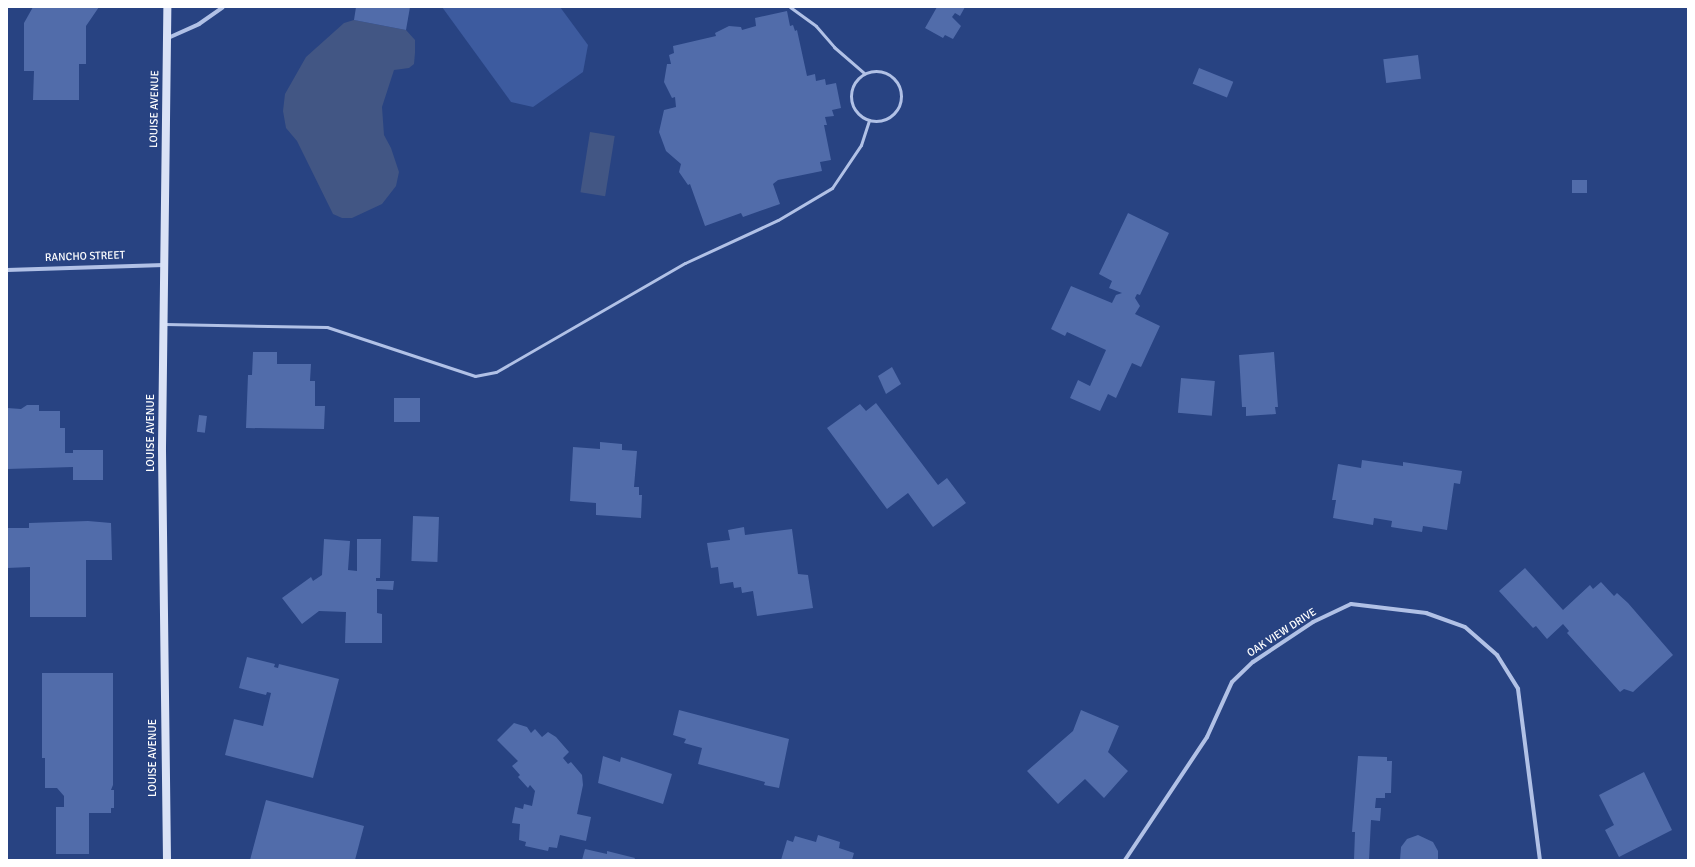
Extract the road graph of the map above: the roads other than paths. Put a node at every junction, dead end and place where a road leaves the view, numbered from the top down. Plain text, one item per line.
1 (167, 7) edge
2 (224, 7) edge
3 (790, 7) edge
4 (168, 38) junction
5 (864, 74) junction
6 (869, 120) junction
7 (164, 265) junction
8 (7, 270) edge
9 (163, 324) junction
10 (166, 860) edge
11 (1125, 860) edge
12 (1540, 860) edge

1 - 4 street, LOUISE AVENUE
2 - 4 street
3 - 5 lane
4 - 7 street, LOUISE AVENUE
5 - 6 lane
5 - 6 lane
6 - 9 lane
7 - 8 street, RANCHO STREET
7 - 9 street, LOUISE AVENUE
9 - 10 street, LOUISE AVENUE
11 - 12 street, OAK VIEW DRIVE

